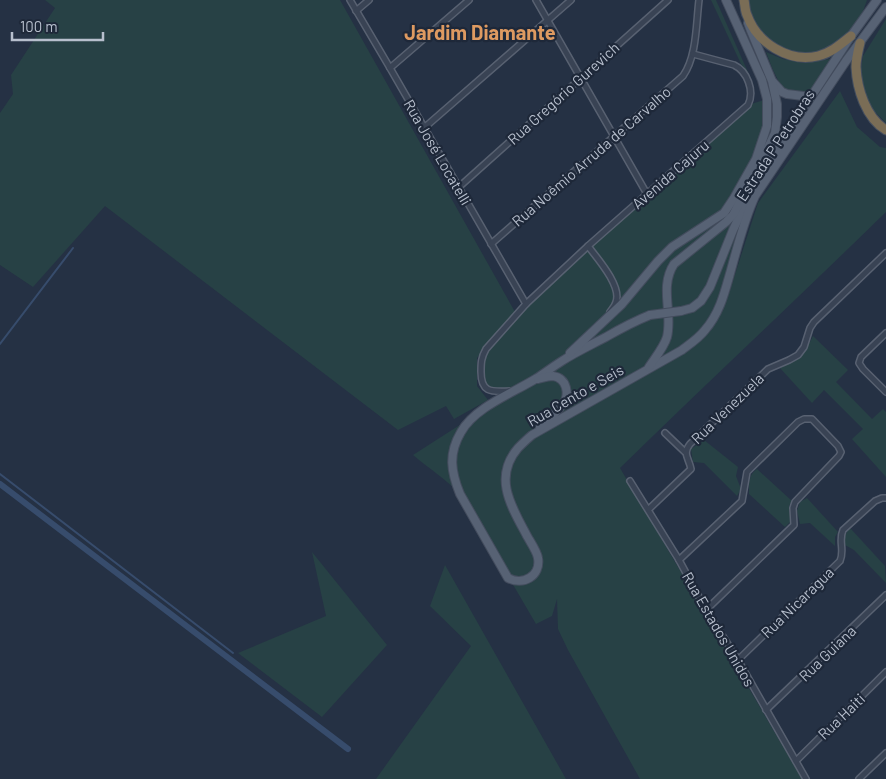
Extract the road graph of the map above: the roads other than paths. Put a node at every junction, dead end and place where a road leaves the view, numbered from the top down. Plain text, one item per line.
1 (350, 0) edge
2 (369, 0) edge
3 (469, 0) edge
4 (536, 0) edge
5 (571, 0) edge
6 (668, 0) edge
7 (699, 0) edge
8 (726, 0) edge
9 (744, 0) edge
10 (877, 0) edge
11 (886, 7) edge
12 (356, 11) junction
13 (746, 15) junction
14 (548, 20) junction
15 (851, 36) junction
16 (860, 43) junction
17 (693, 54) junction
18 (390, 68) junction
19 (581, 77) junction
20 (772, 81) junction
21 (811, 97) junction
22 (424, 128) junction
23 (886, 130) edge
24 (615, 136) junction
25 (458, 187) junction
26 (647, 194) junction
27 (491, 244) junction
28 (588, 246) junction
29 (886, 253) edge
30 (526, 304) junction
31 (604, 321) junction
32 (886, 333) edge
33 (564, 360) junction
34 (648, 369) junction
35 (536, 379) junction
36 (512, 391) junction
37 (886, 392) edge
38 (665, 433) dead end
39 (532, 435) junction
40 (686, 453) junction
41 (630, 481) dead end
42 (884, 498) edge
43 (649, 509) junction
44 (679, 560) junction
45 (886, 595) edge
46 (706, 610) junction
47 (738, 660) junction
48 (886, 672) edge
49 (766, 710) junction
50 (886, 753) edge
51 (796, 760) junction
52 (806, 779) edge
53 (859, 779) edge

1 - 12 street, Rua José Locatelli
2 - 12 street
3 - 18 street
4 - 14 street
5 - 14 street
6 - 19 street, Rua Gregório Gurevich
7 - 17 street
8 - 31 main road
9 - 13 highway
10 - 15 main road
11 - 16 main road, Estrada P Petrobras
12 - 18 street, Rua José Locatelli
13 - 15 highway
13 - 20 main road, Estrada P Petrobras
14 - 19 street
14 - 22 street
15 - 21 main road
16 - 23 highway
16 - 34 main road, Estrada P Petrobras
17 - 24 street, Rua Noêmio Arruda de Carvalho
17 - 26 street, Avenida Cajuru
18 - 22 street, Rua José Locatelli
19 - 24 street
19 - 25 street, Rua Gregório Gurevich
20 - 21 main road
20 - 34 main road, Estrada P Petrobras
21 - 33 main road, bridge
22 - 25 street, Rua José Locatelli
24 - 26 street
24 - 27 street, Rua Noêmio Arruda de Carvalho
25 - 27 street, Rua José Locatelli
26 - 28 street, Avenida Cajuru
27 - 30 street, Rua José Locatelli
28 - 30 street, Avenida Cajuru
28 - 31 street
29 - 40 street, Rua Venezuela
30 - 36 street, Avenida Cajuru
31 - 33 main road
32 - 37 street
33 - 35 main road
34 - 39 main road, Rua Cento e Seis
35 - 36 main road
35 - 39 main road
36 - 39 main road, Rua Cento e Seis
38 - 40 street
40 - 43 street, Rua Venezuela
41 - 43 street, Rua Estados Unidos
42 - 47 street, Rua Nicaragua
43 - 44 street, Rua Estados Unidos
44 - 46 street, Rua Estados Unidos
44 - 46 street
45 - 49 street, Rua Guiana
46 - 47 street, Rua Estados Unidos
47 - 49 street, Rua Estados Unidos
48 - 51 street, Rua Haiti
49 - 51 street, Rua Estados Unidos
50 - 53 street
51 - 52 street, Rua Estados Unidos

